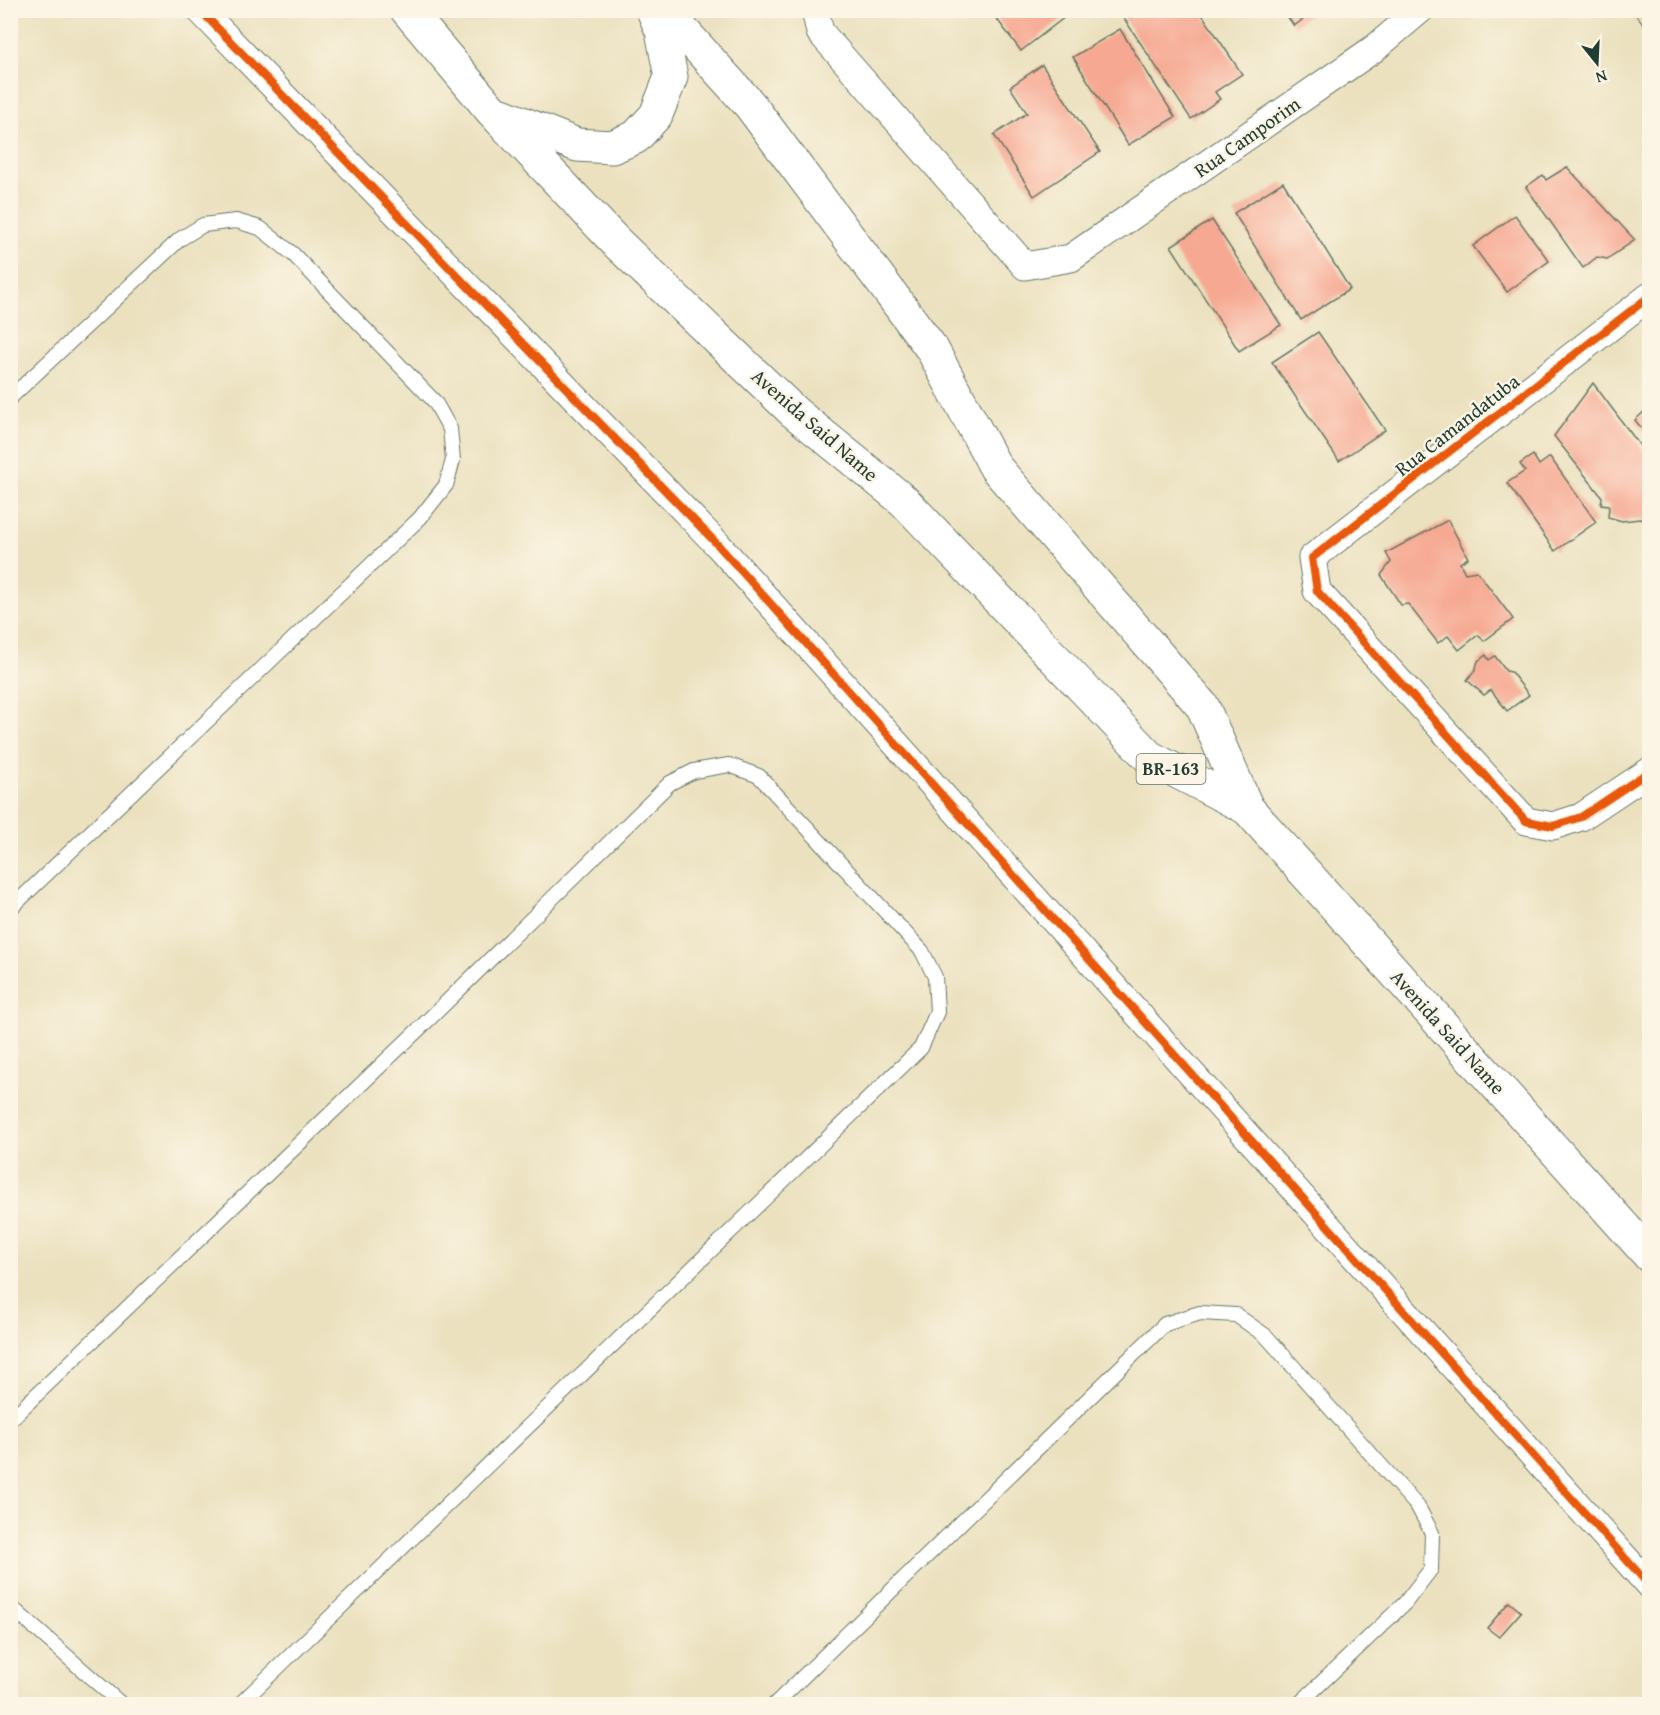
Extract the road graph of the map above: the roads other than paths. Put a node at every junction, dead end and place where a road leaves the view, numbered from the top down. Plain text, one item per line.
1 (200, 10) edge
2 (407, 10) edge
3 (653, 10) edge
4 (664, 10) edge
5 (1420, 10) edge
6 (818, 21) edge
7 (492, 111) junction
8 (1650, 296) edge
9 (10, 398) edge
10 (1650, 771) edge
11 (1247, 808) junction
12 (10, 909) edge
13 (1650, 1256) edge
14 (10, 1420) edge
15 (1650, 1586) edge
16 (10, 1606) edge
17 (121, 1704) edge
18 (240, 1704) edge
19 (775, 1704) edge
20 (1299, 1704) edge

1 - 15 street
2 - 7 highway, Avenida Said Name / BR-163
3 - 7 highway
4 - 11 highway, Avenida Said Name / BR-163
5 - 6 street, Rua Camporim
7 - 11 highway, Avenida Said Name / BR-163
8 - 10 street, Rua Camandatuba
9 - 12 lane
11 - 13 highway, Avenida Said Name / BR-163
14 - 18 lane
16 - 17 lane
19 - 20 lane

